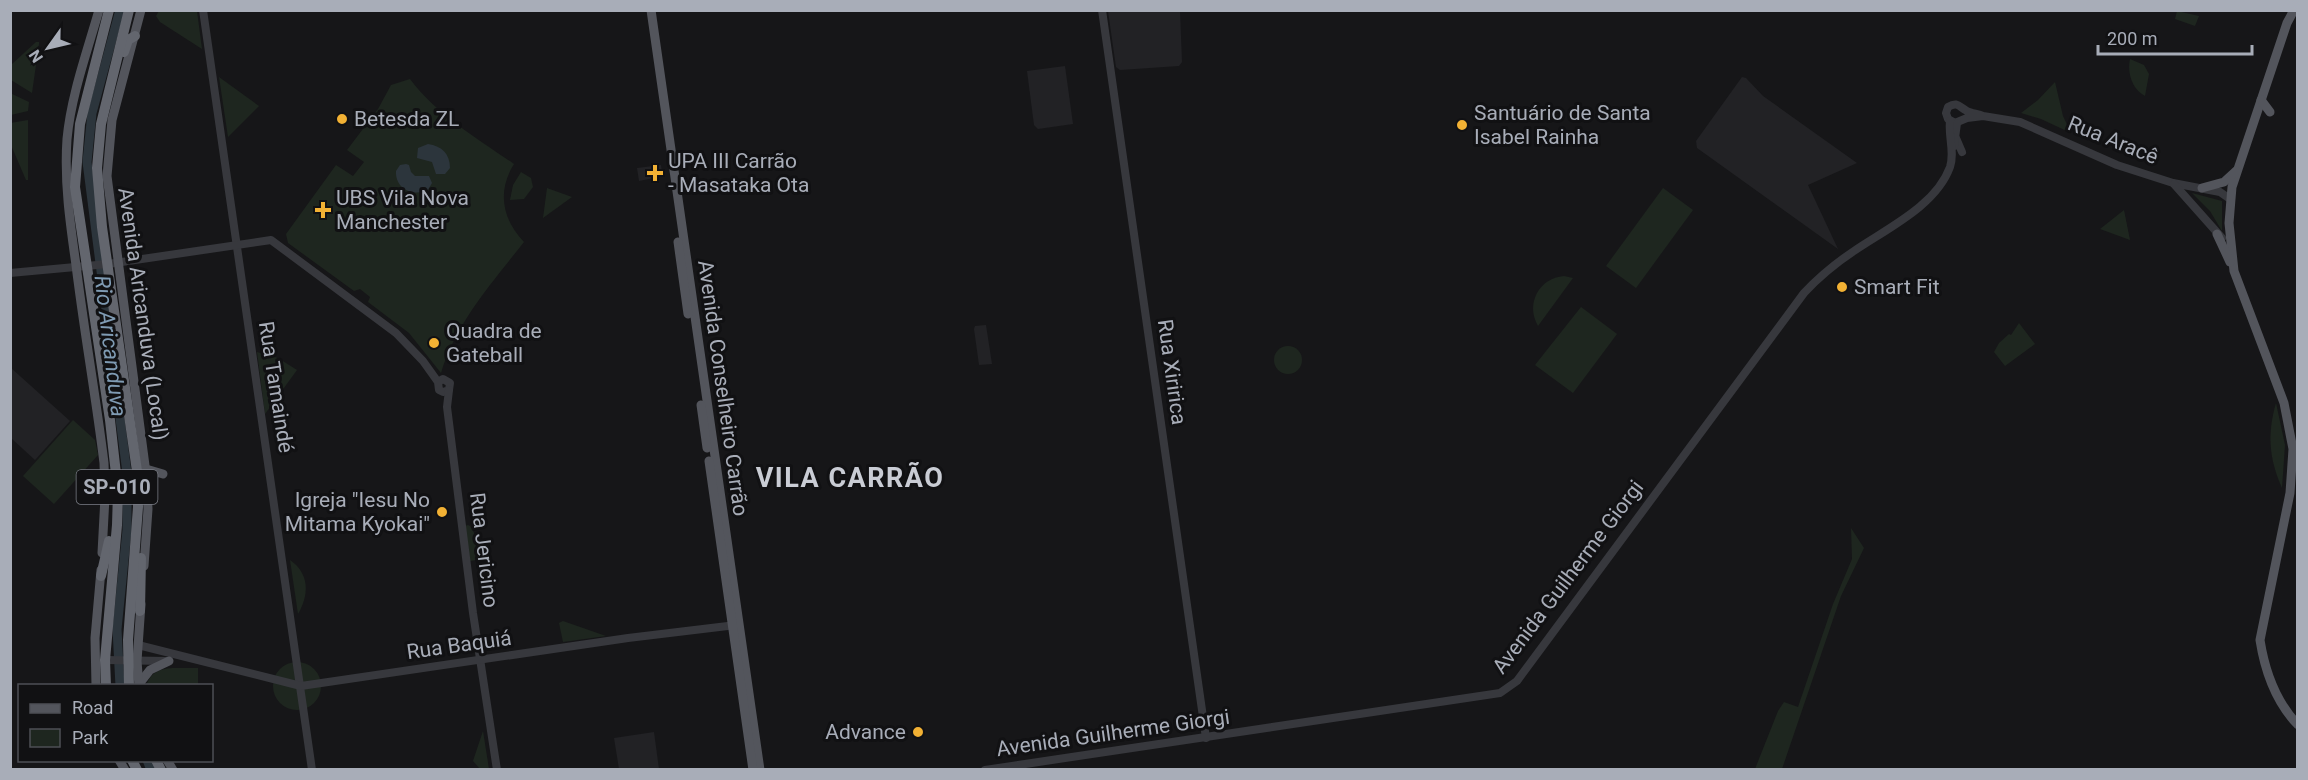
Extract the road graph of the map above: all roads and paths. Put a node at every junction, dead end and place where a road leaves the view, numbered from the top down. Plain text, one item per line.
1 (100, 10) edge
2 (109, 10) edge
3 (129, 10) edge
4 (141, 10) edge
5 (203, 10) edge
6 (645, 10) edge
7 (651, 10) edge
8 (1102, 10) edge
9 (2289, 10) edge
10 (2294, 10) edge
11 (2287, 23) junction
12 (135, 36) junction
13 (94, 66) junction
14 (2261, 100) junction
15 (1964, 110) junction
16 (2270, 112) dead end
17 (103, 115) junction
18 (1983, 116) junction
19 (1957, 121) junction
20 (1956, 138) junction
21 (1952, 151) junction
22 (1962, 152) dead end
23 (2238, 169) junction
24 (2173, 183) junction
25 (2202, 188) junction
26 (2230, 199) junction
27 (2217, 234) junction
28 (2229, 235) junction
29 (236, 245) junction
30 (110, 263) junction
31 (84, 266) junction
32 (2234, 271) junction
33 (10, 273) edge
34 (438, 382) junction
35 (445, 391) junction
36 (115, 457) junction
37 (146, 470) junction
38 (164, 474) dead end
39 (138, 507) junction
40 (101, 576) junction
41 (140, 611) junction
42 (736, 625) junction
43 (138, 645) junction
44 (187, 658) junction
45 (106, 660) junction
46 (481, 660) junction
47 (169, 661) junction
48 (129, 663) junction
49 (96, 684) edge
50 (106, 684) edge
51 (136, 684) edge
52 (137, 684) edge
53 (300, 686) junction
54 (2298, 725) edge
55 (1206, 738) junction
56 (312, 770) edge
57 (496, 770) edge
58 (753, 770) edge
59 (760, 770) edge
60 (985, 770) edge

1 - 13 highway
1 - 31 main road
2 - 13 highway, SP-010
3 - 17 highway, SP-010
4 - 12 main road, Avenida Aricanduva (Local)
5 - 29 street, Rua Tamaindé
6 - 42 main road, Avenida Conselheiro Carrão
7 - 42 main road, Avenida Conselheiro Carrão
8 - 55 street, Rua Xiririca
9 - 11 main road
10 - 11 main road
11 - 14 main road
12 - 17 highway
12 - 30 main road, Avenida Aricanduva (Local)
13 - 31 highway, SP-010
14 - 16 main road
14 - 23 main road
15 - 18 street, Rua Aracê
15 - 19 street
15 - 19 street
17 - 30 highway, SP-010
18 - 19 street, Rua Aracê
18 - 24 street, Rua Aracê
19 - 20 street, Avenida Guilherme Giorgi
19 - 21 street, Avenida Guilherme Giorgi
20 - 21 street, Avenida Guilherme Giorgi
20 - 22 street
21 - 55 street, Avenida Guilherme Giorgi
23 - 25 main road
23 - 26 main road
24 - 25 street, Rua Aracê
24 - 27 street
25 - 26 street, Rua Aracê
26 - 28 main road
27 - 28 street
27 - 32 main road
28 - 32 main road
29 - 30 street
29 - 34 street
29 - 53 street, Rua Tamaindé
30 - 31 street
30 - 37 main road, Avenida Aricanduva (Local)
30 - 39 highway, SP-010
31 - 33 street
31 - 36 highway, SP-010
31 - 40 main road
32 - 54 main road
34 - 35 street
34 - 35 street
35 - 46 street, Rua Jericino
36 - 40 highway
36 - 45 highway, SP-010
37 - 38 main road
37 - 41 main road, Avenida Aricanduva (Local)
39 - 41 highway
39 - 48 highway, SP-010
40 - 49 main road
41 - 43 main road, Avenida Aricanduva (Local)
42 - 46 street, Rua Baquiá
42 - 58 main road, Avenida Conselheiro Carrão
42 - 59 main road, Avenida Conselheiro Carrão
43 - 44 street, Rua Baquiá
43 - 48 main road, Avenida Aricanduva (Local)
44 - 47 street, Rua Baquiá
44 - 53 street, Rua Baquiá
45 - 48 street, Rua Baquiá
45 - 50 highway, SP-010
46 - 53 street, Rua Baquiá
46 - 57 street, Rua Jericino
47 - 48 street, Rua Baquiá
47 - 52 main road
48 - 51 highway, SP-010
53 - 56 street, Rua Tamaindé
55 - 60 street, Avenida Guilherme Giorgi

